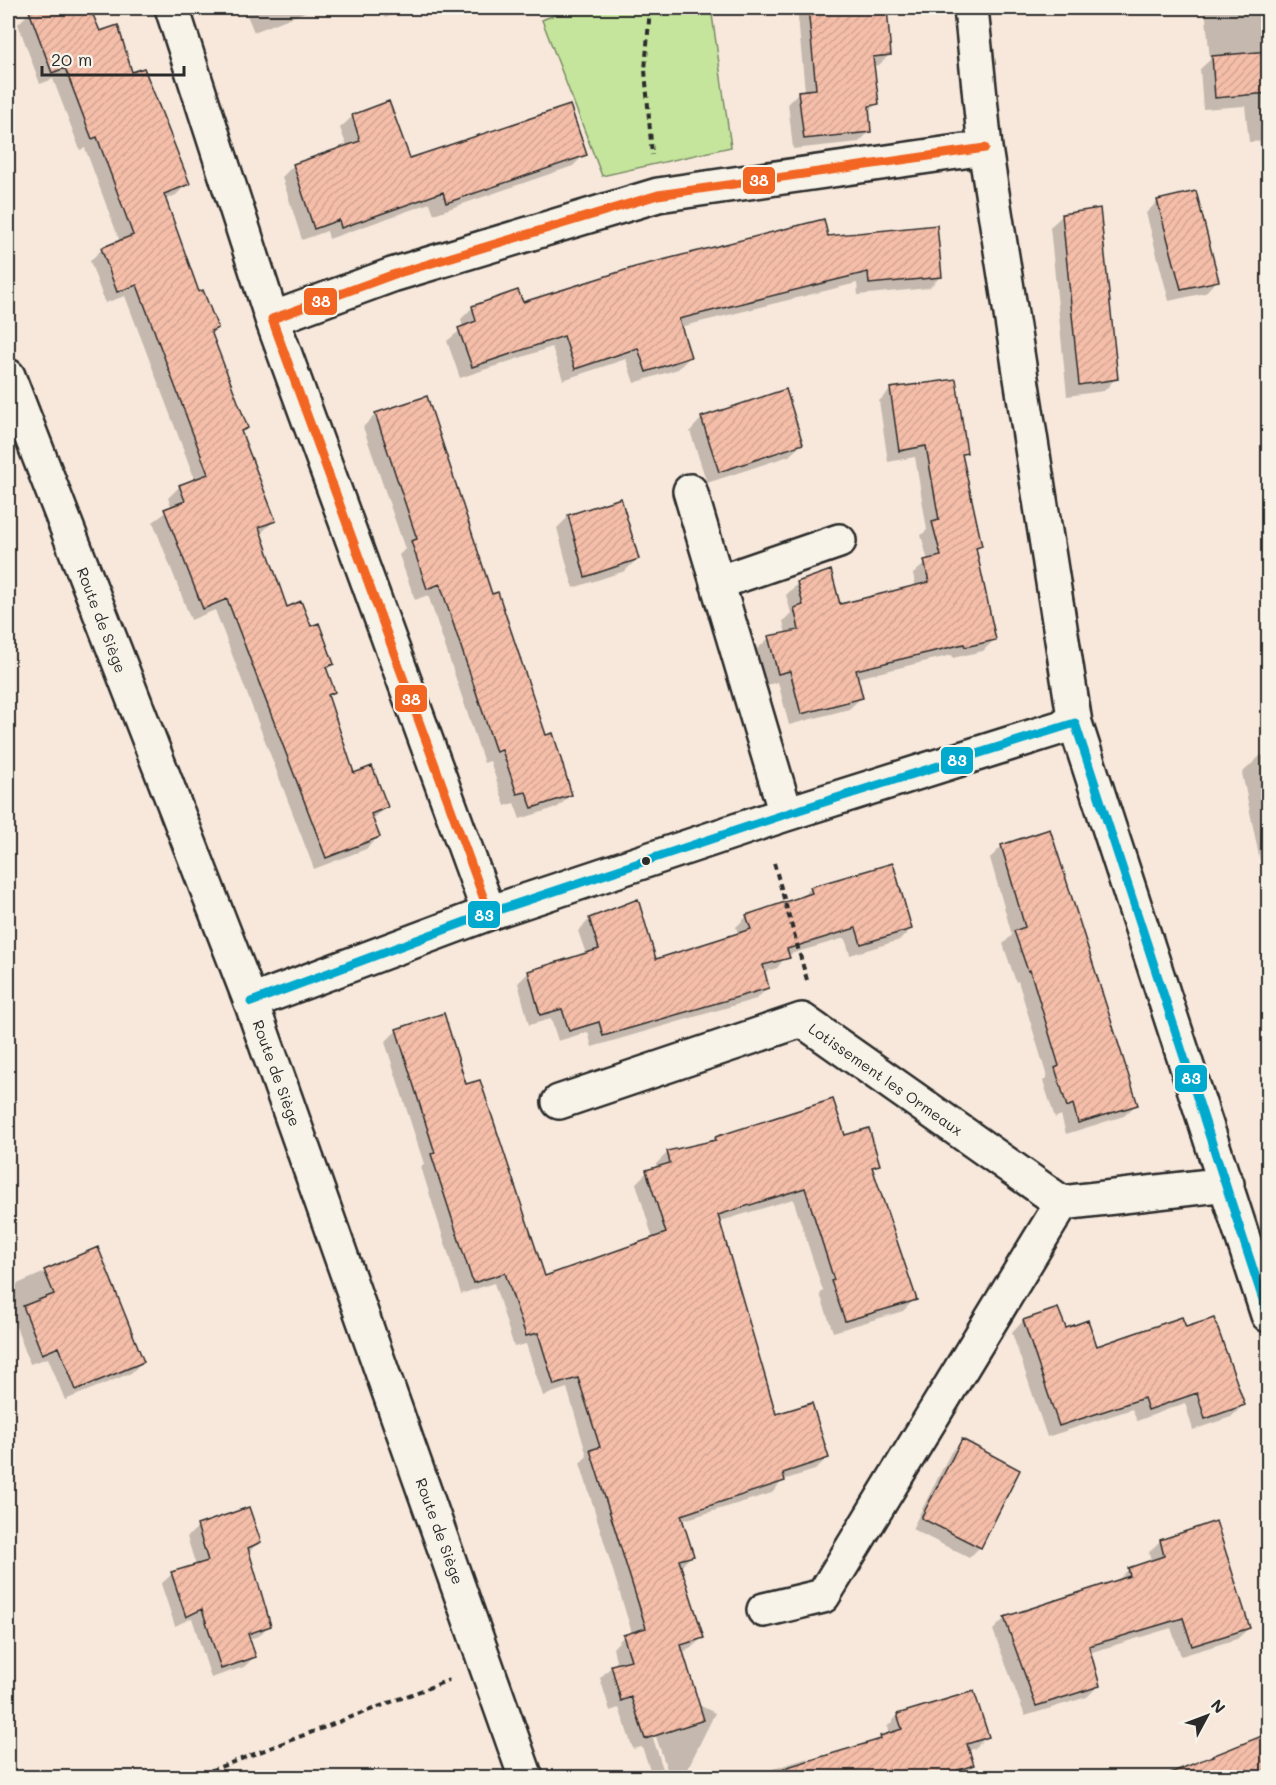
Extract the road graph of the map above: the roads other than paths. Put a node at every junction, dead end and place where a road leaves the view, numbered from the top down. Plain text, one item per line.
1 (172, 8) edge
2 (971, 8) edge
3 (985, 148) junction
4 (272, 319) junction
5 (8, 376) edge
6 (690, 491) dead end
7 (839, 541) dead end
8 (717, 583) junction
9 (1075, 723) junction
10 (775, 818) junction
11 (489, 913) junction
12 (251, 1002) junction
13 (559, 1102) dead end
14 (1227, 1184) junction
15 (1062, 1203) junction
16 (1269, 1316) edge
17 (764, 1610) dead end
18 (526, 1778) edge

1 - 4 street
2 - 3 street
3 - 4 street
3 - 9 street
4 - 11 street
5 - 12 street, Route de Siège
6 - 8 street
7 - 8 street
8 - 10 street
9 - 10 street
9 - 14 street
10 - 11 street
11 - 12 street
12 - 18 street, Route de Siège
13 - 15 street, Lotissement les Ormeaux
14 - 15 street
14 - 16 street
15 - 17 street

